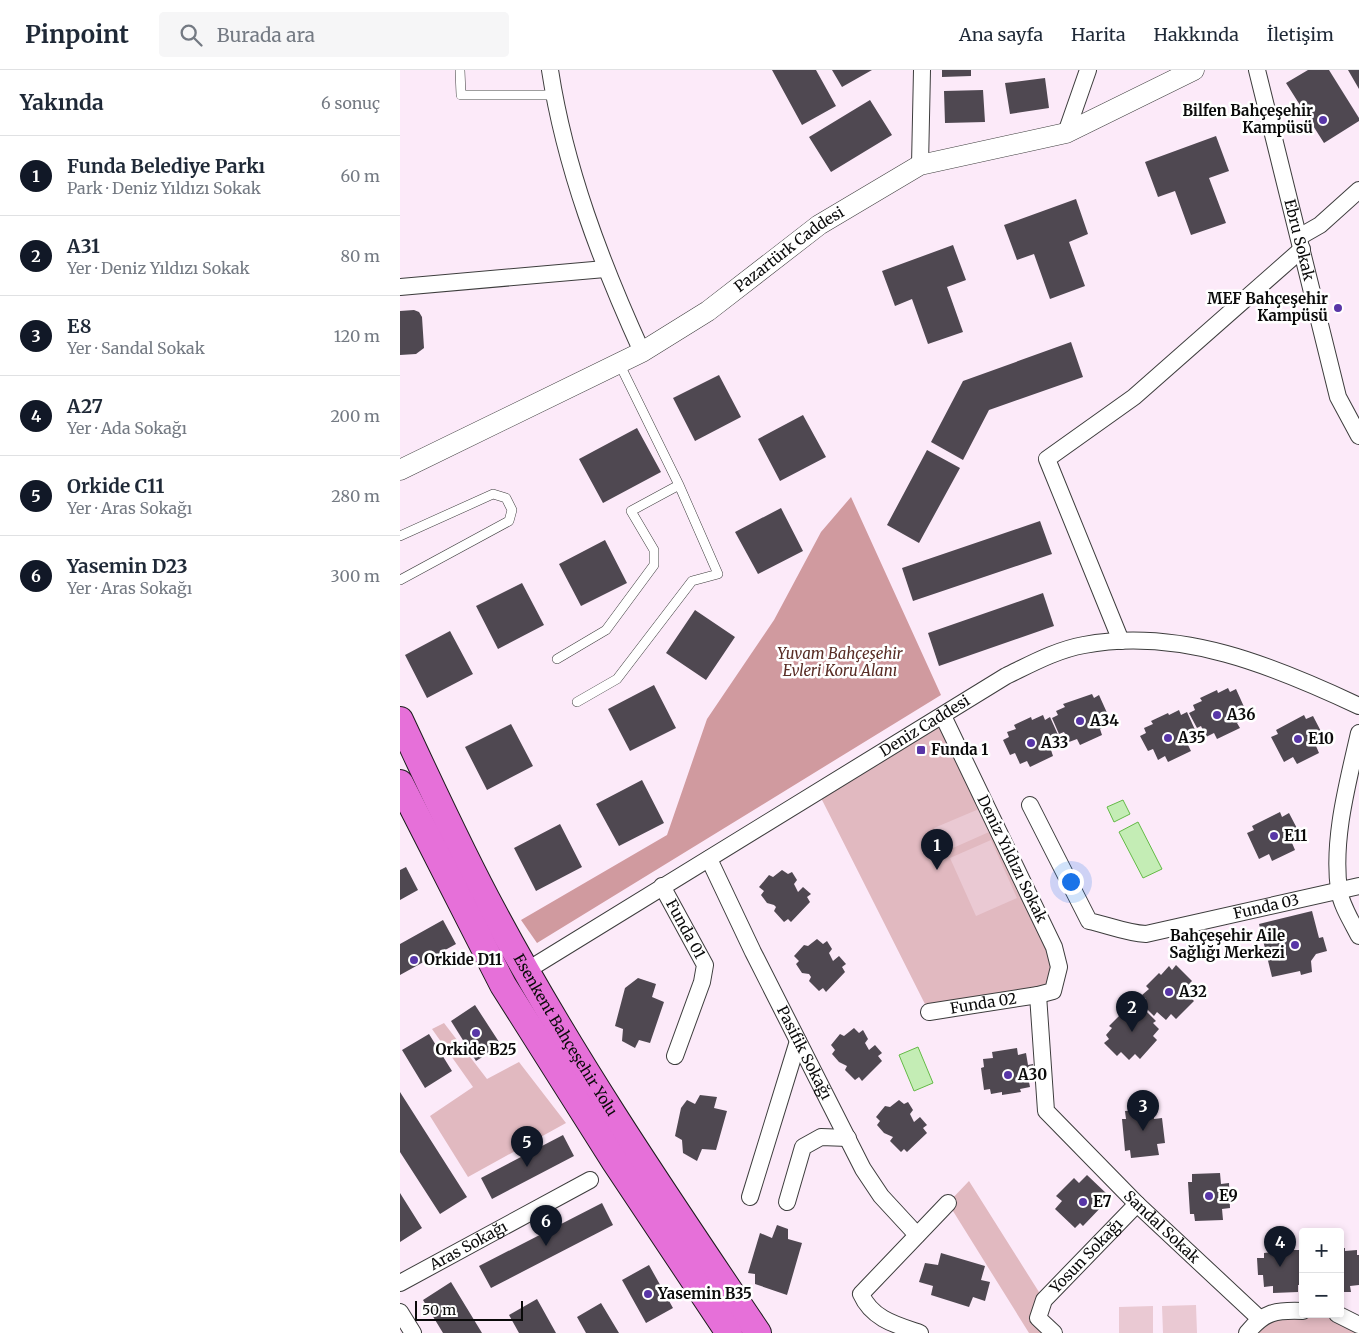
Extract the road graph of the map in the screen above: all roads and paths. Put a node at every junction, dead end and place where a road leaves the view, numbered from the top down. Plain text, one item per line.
1 (460, 70) edge
2 (550, 70) edge
3 (922, 70) edge
4 (1088, 70) edge
5 (1194, 70) edge
6 (1257, 70) edge
7 (554, 96) junction
8 (1066, 133) junction
9 (920, 165) junction
10 (1359, 190) edge
11 (1301, 243) junction
12 (605, 269) junction
13 (400, 287) edge
14 (642, 352) junction
15 (619, 363) junction
16 (1359, 436) edge
17 (400, 470) edge
18 (679, 485) junction
19 (400, 536) edge
20 (400, 580) edge
21 (1120, 641) junction
22 (557, 659) dead end
23 (577, 702) dead end
24 (1359, 706) edge
25 (943, 716) junction
26 (400, 720) edge
27 (1359, 733) edge
28 (400, 784) edge
29 (1030, 805) dead end
30 (709, 859) junction
31 (662, 886) junction
32 (1359, 886) edge
33 (1339, 891) junction
34 (1359, 936) edge
35 (526, 971) junction
36 (504, 985) junction
37 (1038, 995) junction
38 (929, 1012) dead end
39 (798, 1041) junction
40 (675, 1056) dead end
41 (848, 1138) junction
42 (590, 1180) dead end
43 (750, 1197) dead end
44 (788, 1202) dead end
45 (948, 1203) dead end
46 (1137, 1204) junction
47 (918, 1235) junction
48 (400, 1284) edge
49 (1299, 1311) edge
50 (400, 1312) edge
51 (1259, 1318) junction
52 (1344, 1318) edge
53 (1359, 1325) edge
54 (413, 1333) edge
55 (729, 1333) edge
56 (758, 1333) edge
57 (920, 1333) edge
58 (1054, 1333) edge
59 (1247, 1333) edge

1 - 7 lane
2 - 7 street
3 - 9 street
4 - 8 street
5 - 8 street, Pazartürk Caddesi
6 - 11 street, Ebru Sokak
7 - 12 street
8 - 9 street, Pazartürk Caddesi
9 - 14 street, Pazartürk Caddesi
10 - 11 street
11 - 16 street, Ebru Sokak
11 - 21 street
12 - 13 street
12 - 14 street
14 - 15 street, Pazartürk Caddesi
15 - 17 street, Pazartürk Caddesi
15 - 18 lane
18 - 22 lane
18 - 23 lane
19 - 20 lane
21 - 24 street, Deniz Caddesi
21 - 25 street, Deniz Caddesi
25 - 30 street, Deniz Caddesi
25 - 37 street, Deniz Yıldızı Sokak
26 - 35 main road, Esenkent Bahçeşehir Yolu
27 - 33 street
28 - 36 main road, Esenkent Bahçeşehir Yolu
29 - 33 street, Funda 03
30 - 31 street, Deniz Caddesi
30 - 39 street, Pasifik Sokağı
31 - 35 street, Deniz Caddesi
31 - 40 street, Funda 01
32 - 33 street, Funda 03
33 - 34 street
35 - 36 main road
35 - 56 main road, Esenkent Bahçeşehir Yolu
36 - 55 main road, Esenkent Bahçeşehir Yolu
37 - 38 street, Funda 02
37 - 46 street, Sandal Sokak
39 - 41 street, Pasifik Sokağı
39 - 43 street
41 - 44 street
41 - 47 street, Pasifik Sokağı
42 - 48 street, Aras Sokağı
45 - 47 street
46 - 51 street, Sandal Sokak
46 - 58 street, Yosun Sokağı
47 - 57 street
49 - 51 street
50 - 54 street
51 - 59 street
52 - 53 street

